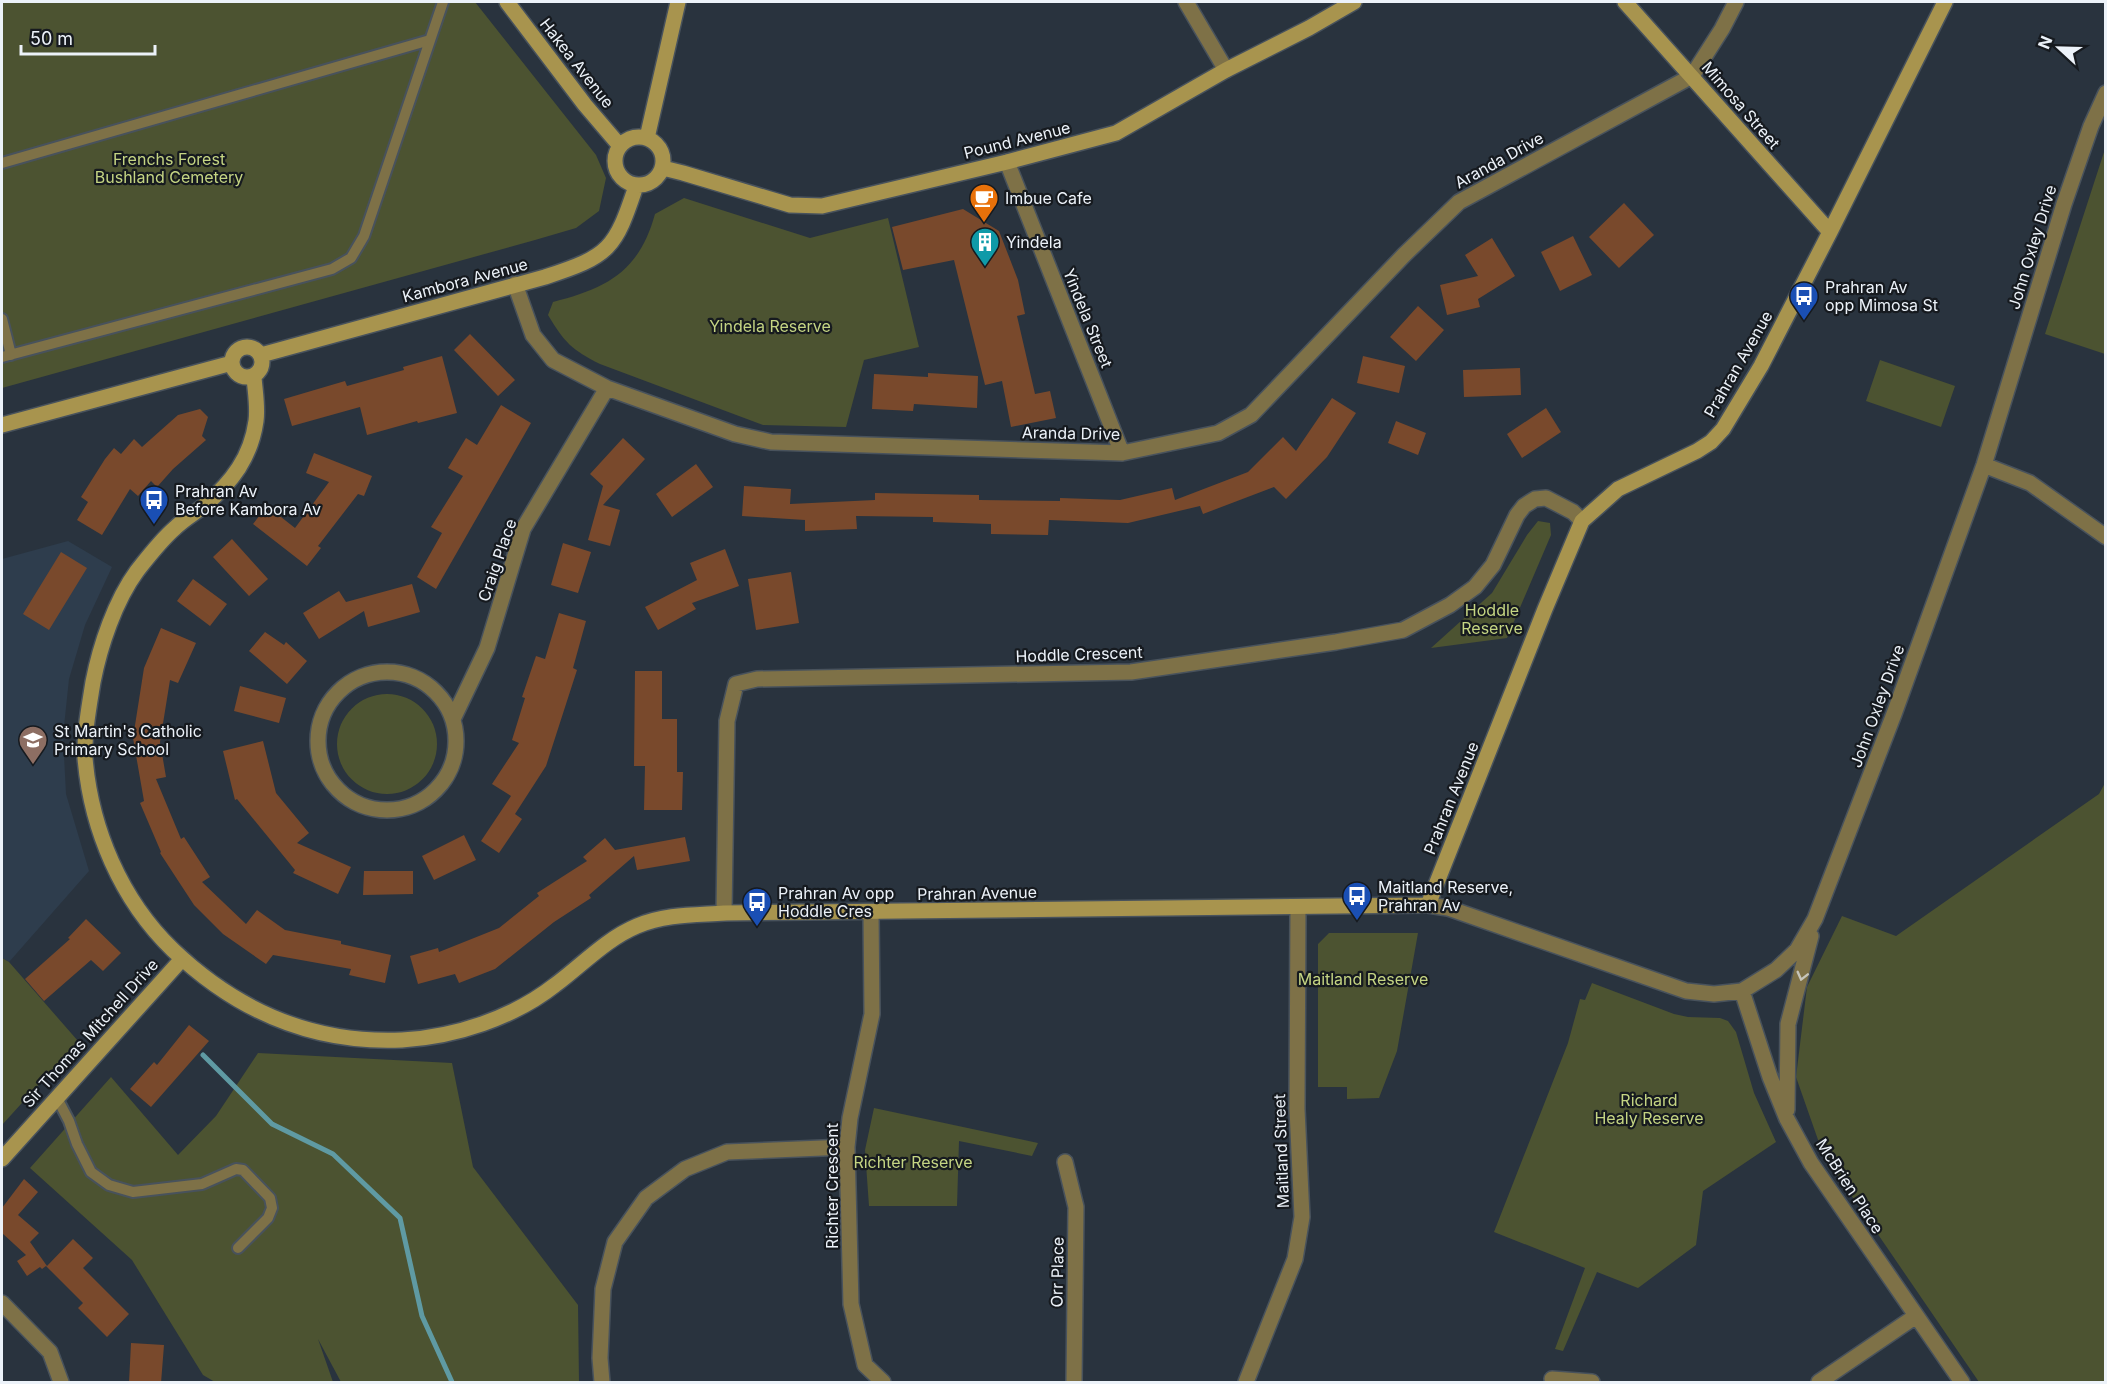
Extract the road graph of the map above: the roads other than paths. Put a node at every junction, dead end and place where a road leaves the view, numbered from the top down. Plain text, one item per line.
1 (444, 2) edge
2 (507, 2) edge
3 (678, 2) edge
4 (1186, 2) edge
5 (1354, 2) edge
6 (1625, 2) edge
7 (1736, 2) edge
8 (1945, 2) edge
9 (430, 40) junction
10 (1226, 70) junction
11 (1692, 76) junction
12 (2106, 93) edge
13 (647, 138) junction
14 (620, 146) junction
15 (1007, 162) junction
16 (2, 164) edge
17 (663, 168) junction
18 (636, 186) junction
19 (1830, 232) junction
20 (515, 284) junction
21 (2, 319) edge
22 (261, 355) junction
23 (6, 356) edge
24 (232, 363) junction
25 (254, 377) junction
26 (607, 388) junction
27 (2, 425) edge
28 (1122, 453) junction
29 (1984, 465) junction
30 (1582, 521) junction
31 (2106, 537) edge
32 (453, 719) junction
33 (1428, 905) junction
34 (1298, 908) junction
35 (871, 912) junction
36 (724, 913) junction
37 (1815, 919) junction
38 (182, 959) junction
39 (1742, 991) junction
40 (57, 1098) junction
41 (1786, 1119) junction
42 (847, 1147) junction
43 (2, 1159) edge
44 (1065, 1162) dead end
45 (238, 1248) dead end
46 (2, 1303) edge
47 (1916, 1316) junction
48 (1549, 1381) edge
49 (61, 1383) edge
50 (602, 1383) edge
51 (883, 1383) edge
52 (1074, 1383) edge
53 (1246, 1383) edge
54 (1592, 1383) edge
55 (1819, 1383) edge
56 (1962, 1383) edge

1 - 9 lane
2 - 14 street, Hakea Avenue
3 - 13 street
4 - 10 street
5 - 10 street, Pound Avenue
6 - 11 street, Mimosa Street
7 - 11 street, Aranda Drive
8 - 19 street, Prahran Avenue
9 - 16 lane
9 - 23 lane
10 - 15 street, Pound Avenue
11 - 19 street, Mimosa Street
11 - 28 street, Aranda Drive
12 - 29 street, John Oxley Drive
13 - 14 street
13 - 17 street
14 - 18 street
15 - 17 street, Pound Avenue
15 - 28 street, Yindela Street
17 - 18 street
18 - 20 street, Kambora Avenue
19 - 30 street, Prahran Avenue
20 - 22 street, Kambora Avenue
20 - 26 street, Aranda Drive
21 - 23 lane
22 - 24 street
22 - 25 street
24 - 25 street
24 - 27 street
25 - 38 street, Prahran Avenue
26 - 28 street, Aranda Drive
26 - 32 street, Craig Place
29 - 31 street
29 - 37 street, John Oxley Drive
30 - 33 street, Prahran Avenue
30 - 36 street, Hoddle Crescent
32 - 32 street
33 - 34 street, Prahran Avenue
33 - 39 street, John Oxley Drive
34 - 35 street, Prahran Avenue
34 - 53 street, Maitland Street
35 - 36 street, Prahran Avenue
35 - 42 street, Richter Crescent
36 - 38 street, Prahran Avenue
37 - 39 street, John Oxley Drive
37 -> 41 street
38 - 40 street, Sir Thomas Mitchell Drive
39 - 41 street, McBrien Place
40 - 43 street, Sir Thomas Mitchell Drive
40 - 45 lane
41 - 47 street, McBrien Place
42 - 50 street
42 - 51 street, Richter Crescent
44 - 52 street, Orr Place
46 - 49 street
47 - 55 street
47 - 56 street, McBrien Place
48 - 54 street

